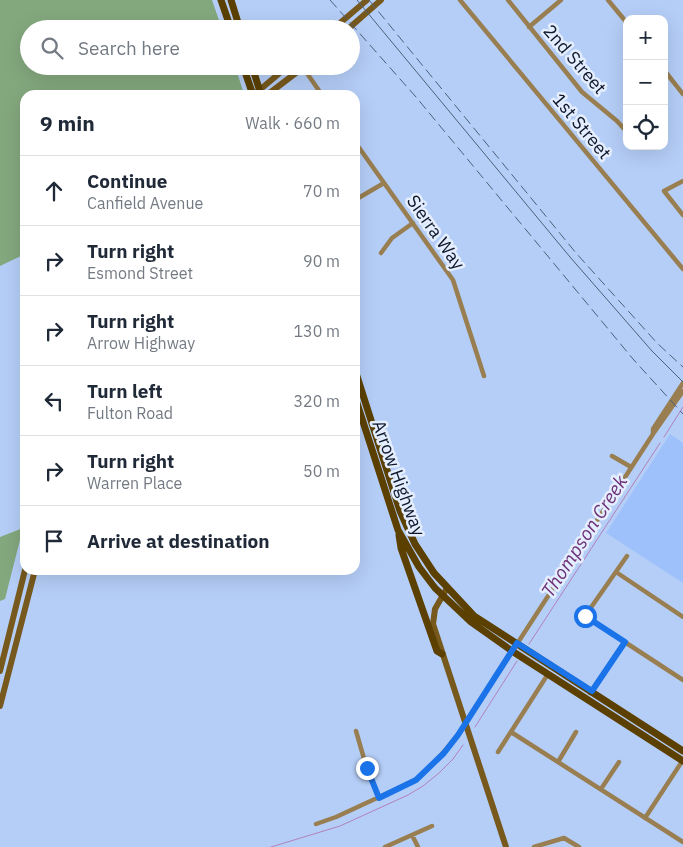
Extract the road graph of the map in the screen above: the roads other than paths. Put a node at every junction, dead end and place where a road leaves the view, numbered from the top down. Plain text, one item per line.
1 (221, 0) edge
2 (231, 0) edge
3 (367, 0) edge
4 (381, 0) edge
5 (460, 0) edge
6 (508, 0) edge
7 (561, 0) edge
8 (608, 0) edge
9 (623, 18) edge
10 (227, 20) edge
11 (237, 20) edge
12 (344, 20) edge
13 (358, 20) edge
14 (529, 26) junction
15 (246, 75) edge
16 (255, 75) edge
17 (279, 75) edge
18 (293, 75) edge
19 (308, 75) edge
20 (668, 75) edge
21 (251, 90) edge
22 (260, 90) edge
23 (263, 90) edge
24 (273, 90) edge
25 (319, 90) edge
26 (683, 94) edge
27 (623, 128) edge
28 (360, 149) edge
29 (683, 181) edge
30 (384, 183) junction
31 (360, 197) edge
32 (683, 215) edge
33 (413, 223) junction
34 (381, 253) dead end
35 (683, 269) edge
36 (484, 376) dead end
37 (683, 383) edge
38 (360, 385) edge
39 (683, 391) edge
40 (366, 403) junction
41 (360, 405) edge
42 (360, 419) edge
43 (653, 434) junction
44 (612, 456) dead end
45 (631, 467) junction
46 (407, 526) junction
47 (398, 530) junction
48 (627, 556) dead end
49 (616, 572) junction
50 (25, 575) edge
51 (34, 575) edge
52 (447, 588) junction
53 (442, 596) junction
54 (683, 617) edge
55 (625, 642) junction
56 (517, 643) junction
57 (512, 651) junction
58 (442, 654) junction
59 (0, 671) edge
60 (548, 674) junction
61 (683, 680) edge
62 (592, 691) junction
63 (587, 698) junction
64 (0, 706) edge
65 (464, 723) junction
66 (356, 731) dead end
67 (511, 732) junction
68 (576, 732) dead end
69 (683, 751) edge
70 (498, 752) dead end
71 (683, 760) edge
72 (558, 762) junction
73 (619, 762) dead end
74 (601, 789) junction
75 (379, 798) junction
76 (645, 818) junction
77 (316, 824) dead end
78 (432, 826) dead end
79 (412, 835) junction
80 (683, 842) edge
81 (385, 847) edge
82 (418, 847) edge
83 (506, 847) edge
84 (534, 847) edge
85 (579, 847) edge

1 - 10 main road
2 - 11 main road
3 - 12 main road
4 - 13 main road
5 - 35 street, 1st Street
6 - 14 street, 2nd Street
7 - 14 street
8 - 9 street
14 - 27 street, 2nd Street
15 - 21 main road
16 - 22 main road
17 - 23 main road
18 - 24 main road
19 - 25 street
20 - 26 street
28 - 30 street, Sierra Way
29 - 32 street
30 - 31 street
30 - 33 street, Sierra Way
33 - 34 street
33 - 36 street, Sierra Way
37 - 43 street
38 - 40 main road
39 - 43 street
40 - 41 street
40 - 46 main road
42 - 47 main road, Arrow Highway
43 - 45 street
44 - 45 street
45 - 56 street
46 - 47 street
46 - 52 main road
47 - 53 main road, Arrow Highway
47 - 58 main road
48 - 49 street
49 - 54 street
49 - 55 street
50 - 59 main road
51 - 64 main road
52 - 53 main road
52 - 56 main road
53 - 57 main road, Arrow Highway
53 - 58 main road
55 - 61 street
55 - 62 street
56 - 57 street
56 - 62 main road
57 - 60 main road, Arrow Highway
57 - 65 street
58 - 65 main road
60 - 63 main road, Arrow Highway
60 - 67 street
62 - 63 street
62 - 69 main road
63 - 71 main road, Arrow Highway
65 - 75 street
65 - 83 main road
66 - 75 street
67 - 70 street
67 - 72 street
68 - 72 street
71 - 76 street
72 - 74 street
73 - 74 street
74 - 76 street
75 - 77 street
76 - 80 street
78 - 79 street
79 - 81 street
79 - 82 street
84 - 85 street

